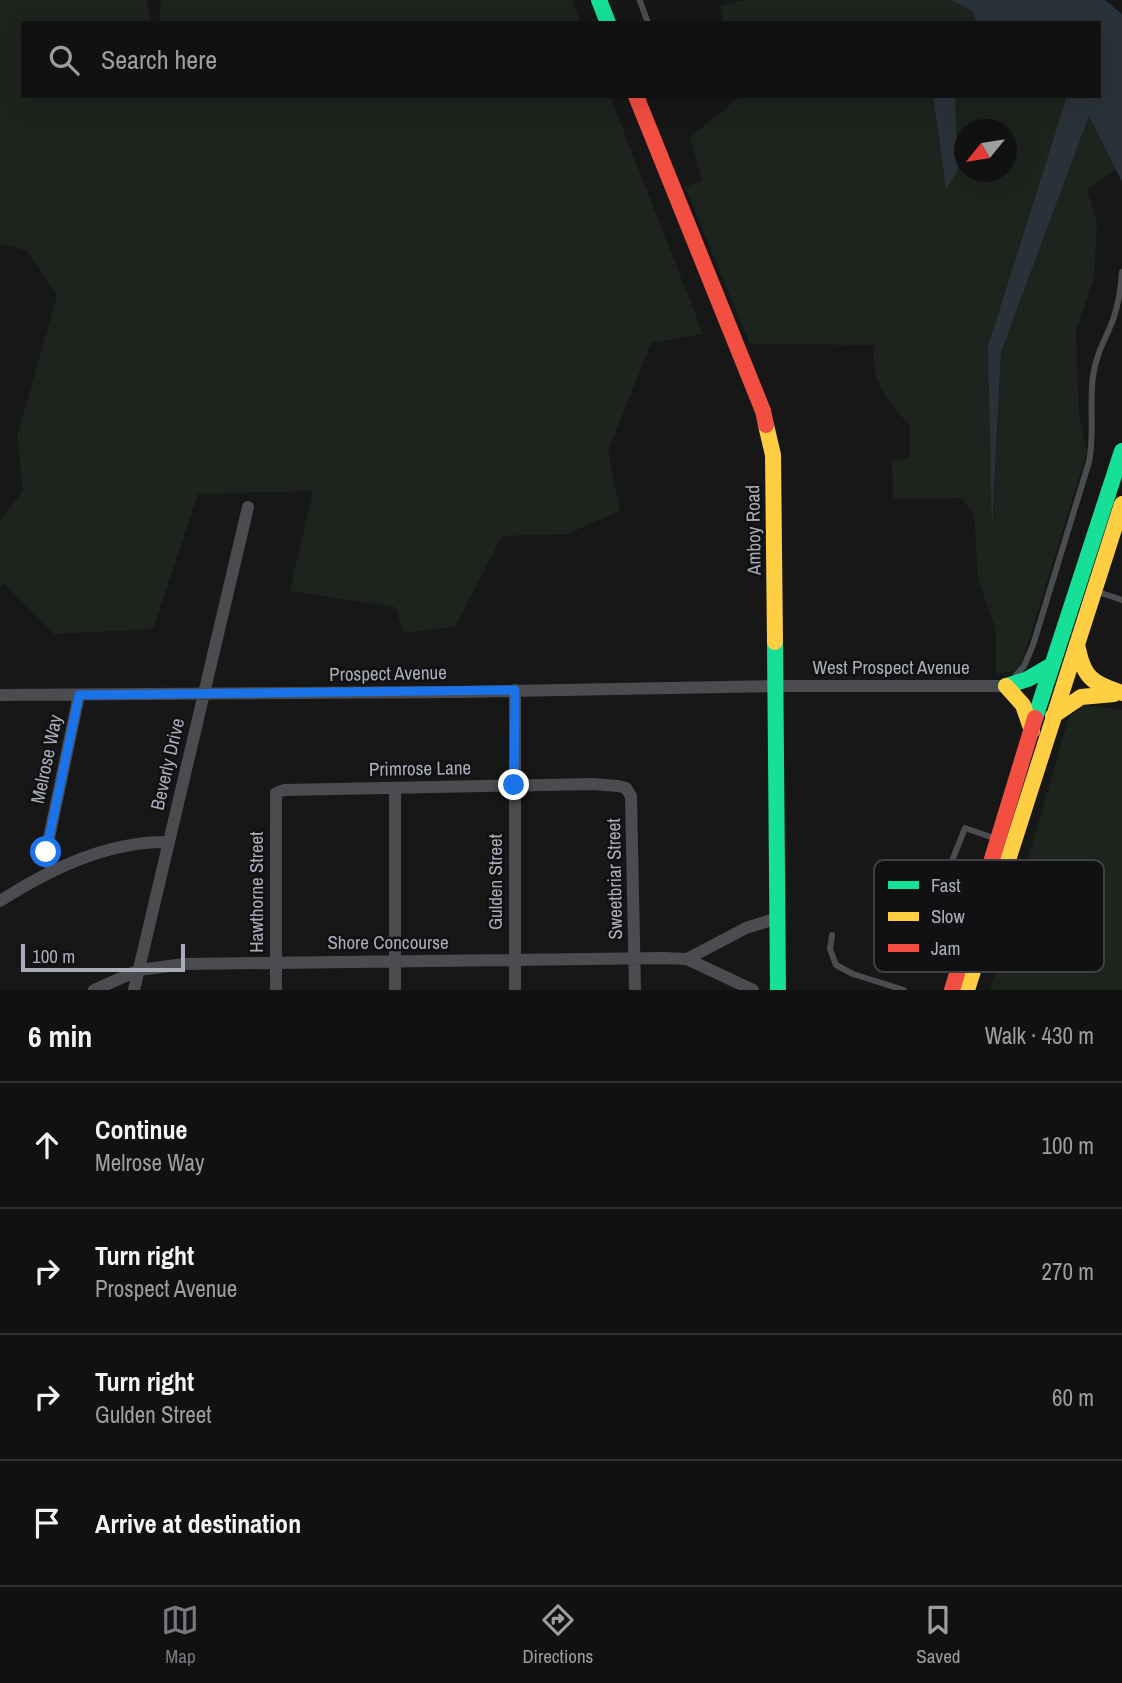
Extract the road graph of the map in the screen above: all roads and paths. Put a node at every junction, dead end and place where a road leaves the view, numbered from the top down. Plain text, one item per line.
1 (599, 0) edge
2 (640, 1) edge
3 (607, 21) edge
4 (647, 21) edge
5 (637, 98) edge
6 (1122, 272) edge
7 (1122, 451) edge
8 (1122, 504) edge
9 (248, 507) dead end
10 (1118, 526) edge
11 (1093, 591) junction
12 (1122, 600) edge
13 (1076, 642) junction
14 (1052, 666) junction
15 (776, 686) junction
16 (1006, 686) junction
17 (515, 690) junction
18 (203, 694) junction
19 (1122, 694) edge
20 (0, 695) edge
21 (79, 695) junction
22 (1053, 716) junction
23 (1032, 731) junction
24 (514, 785) junction
25 (607, 785) joint
26 (395, 788) junction
27 (276, 793) joint
28 (999, 839) junction
29 (168, 842) junction
30 (952, 860) edge
31 (992, 860) edge
32 (1008, 860) edge
33 (51, 872) junction
34 (0, 901) edge
35 (778, 918) junction
36 (832, 935) dead end
37 (635, 960) junction
38 (687, 960) junction
39 (395, 961) junction
40 (515, 961) junction
41 (276, 962) junction
42 (139, 970) junction
43 (958, 972) edge
44 (973, 972) edge
45 (94, 990) edge
46 (134, 990) edge
47 (276, 990) edge
48 (395, 990) edge
49 (515, 990) edge
50 (635, 990) edge
51 (753, 990) edge
52 (778, 990) edge
53 (904, 990) edge
54 (952, 990) edge
55 (967, 990) edge

1 - 3 main road
2 - 4 lane
5 - 15 main road, Amboy Road
6 - 16 lane
7 - 14 main road
8 - 10 main road
9 - 18 street, Beverly Drive
10 - 11 main road
11 - 12 lane
11 - 13 main road
13 - 19 main road
13 - 22 main road
14 - 16 main road
14 - 23 main road
15 - 16 street, West Prospect Avenue
15 - 17 street, Prospect Avenue
15 - 35 main road, Amboy Road
16 - 23 main road
17 - 18 street, Prospect Avenue
17 - 24 street, Gulden Street
18 - 21 street, Prospect Avenue
18 - 29 street, Beverly Drive
19 - 22 main road
20 - 21 street, Prospect Avenue
21 - 33 street, Melrose Way
22 - 32 main road
23 - 28 main road
24 - 25 street, Primrose Lane
24 - 26 street, Primrose Lane
24 - 40 street, Gulden Street
25 - 37 street, Sweetbriar Street
26 - 27 street, Primrose Lane
26 - 39 street
27 - 41 street, Hawthorne Street
28 - 30 lane
28 - 31 main road
29 - 33 street
29 - 42 street, Beverly Drive
33 - 34 street
35 - 38 street, Shore Concourse
35 - 52 main road, Amboy Road
36 - 53 lane
37 - 38 street, Shore Concourse
37 - 40 street, Shore Concourse
37 - 50 street, Sweetbriar Street
38 - 51 street, Shore Concourse
39 - 40 street, Shore Concourse
39 - 41 street, Shore Concourse
39 - 48 street
40 - 49 street, Gulden Street
41 - 42 street, Shore Concourse
41 - 47 street, Hawthorne Street
42 - 45 street, Shore Concourse
42 - 46 street, Beverly Drive
43 - 54 main road
44 - 55 main road

